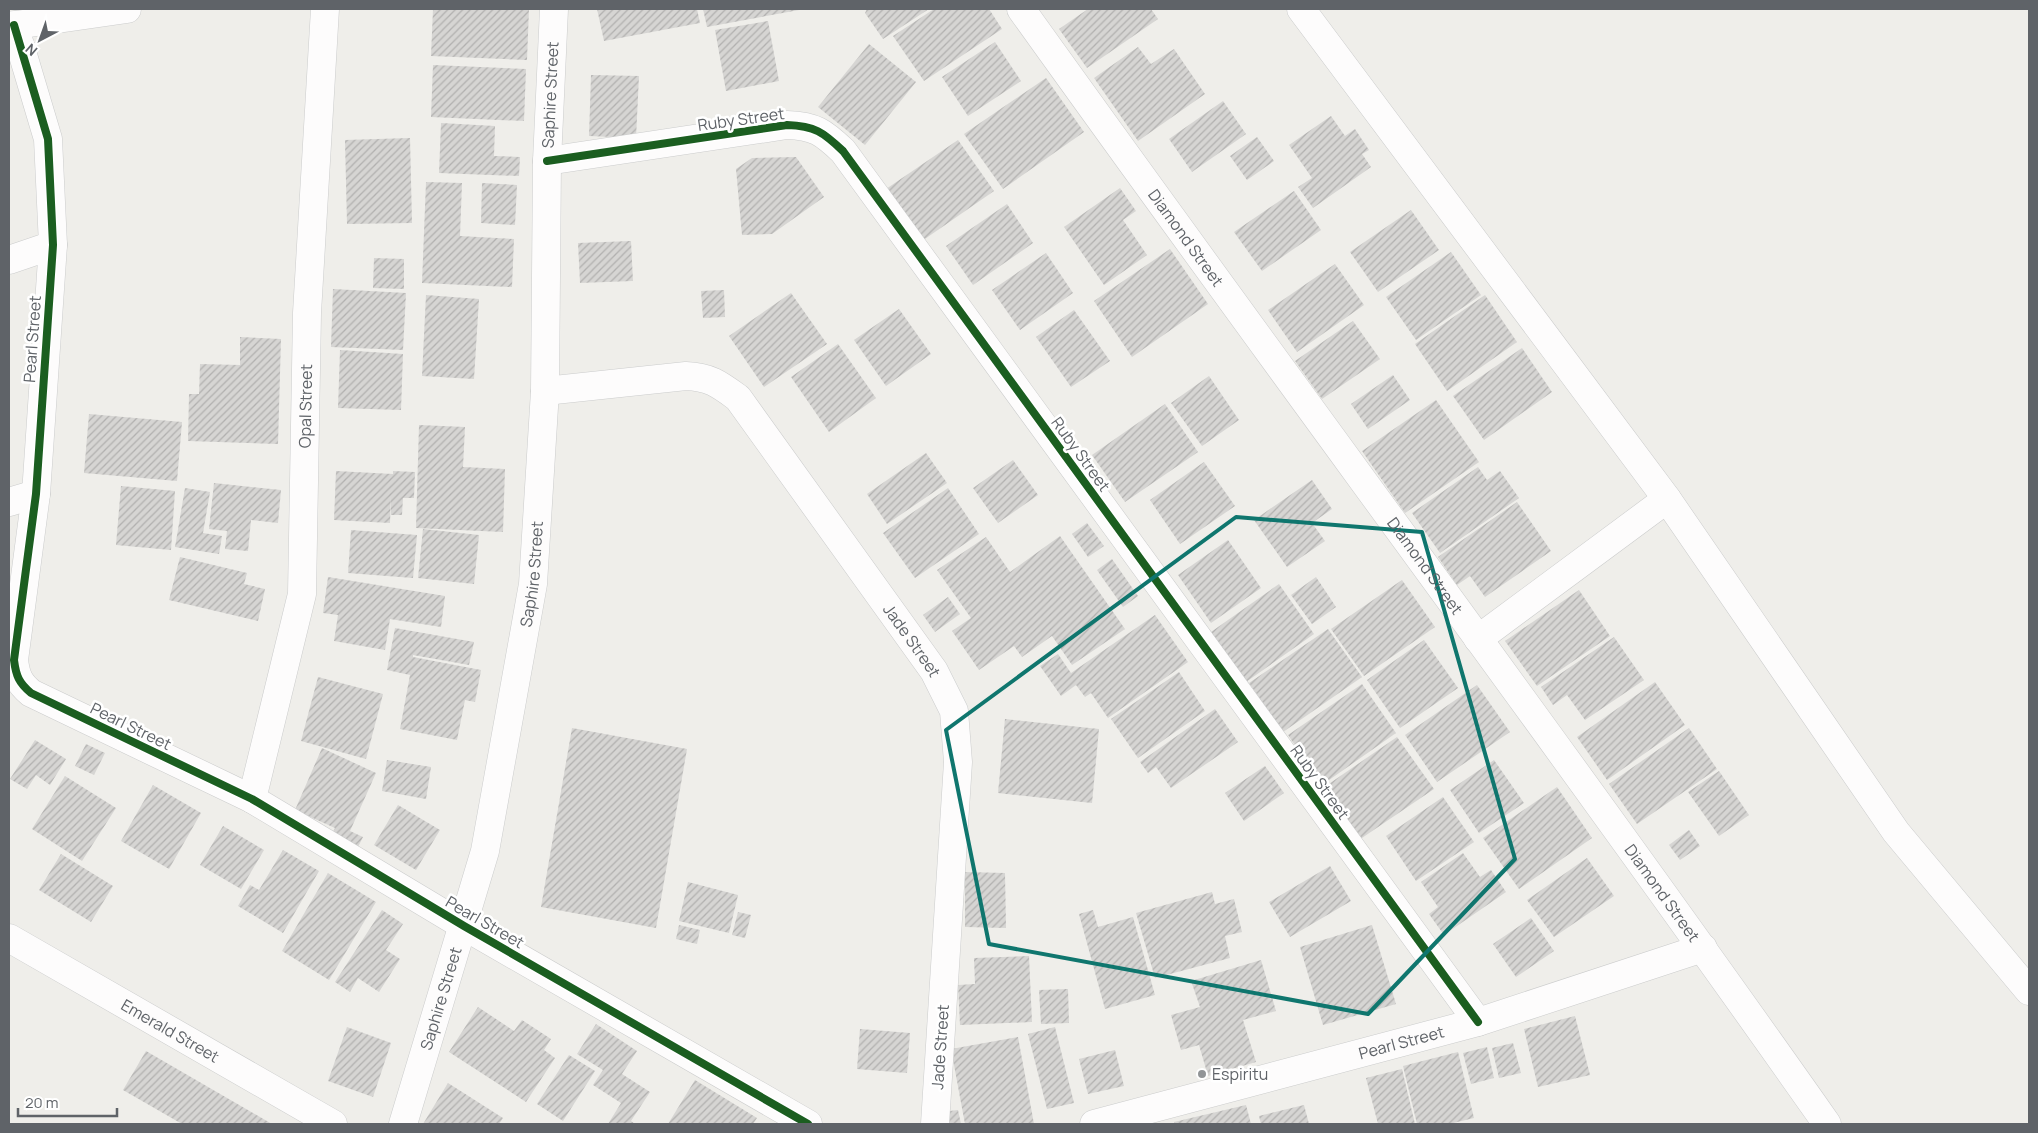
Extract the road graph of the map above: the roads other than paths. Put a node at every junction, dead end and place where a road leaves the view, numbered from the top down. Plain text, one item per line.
1 (127, 9) edge
2 (325, 9) edge
3 (554, 9) edge
4 (1022, 9) edge
5 (1301, 9) edge
6 (11, 26) edge
7 (547, 161) junction
8 (53, 245) junction
9 (9, 260) edge
10 (545, 391) junction
11 (36, 494) junction
12 (1667, 499) junction
13 (9, 502) edge
14 (1478, 639) junction
15 (252, 799) junction
16 (464, 926) junction
17 (9, 938) edge
18 (1703, 948) junction
19 (2029, 991) edge
20 (1478, 1022) junction
21 (333, 1124) edge
22 (403, 1124) edge
23 (808, 1124) edge
24 (935, 1124) edge
25 (1094, 1124) edge
26 (1827, 1124) edge

1 - 6 street
2 - 15 street, Opal Street
3 - 7 street, Saphire Street
4 - 14 street, Diamond Street
5 - 12 street
6 - 8 street, Pearl Street
7 - 10 street, Saphire Street
7 - 20 street, Ruby Street
8 - 9 street
8 - 11 street, Pearl Street
10 - 16 street, Saphire Street
10 - 24 street, Jade Street
11 - 13 street
11 - 15 street, Pearl Street
12 - 14 street
12 - 19 street
14 - 18 street, Diamond Street
15 - 16 street, Pearl Street
16 - 22 street, Saphire Street
16 - 23 street, Pearl Street
17 - 21 street, Emerald Street
18 - 20 street, Pearl Street
18 - 26 street, Diamond Street
20 - 25 street, Pearl Street

